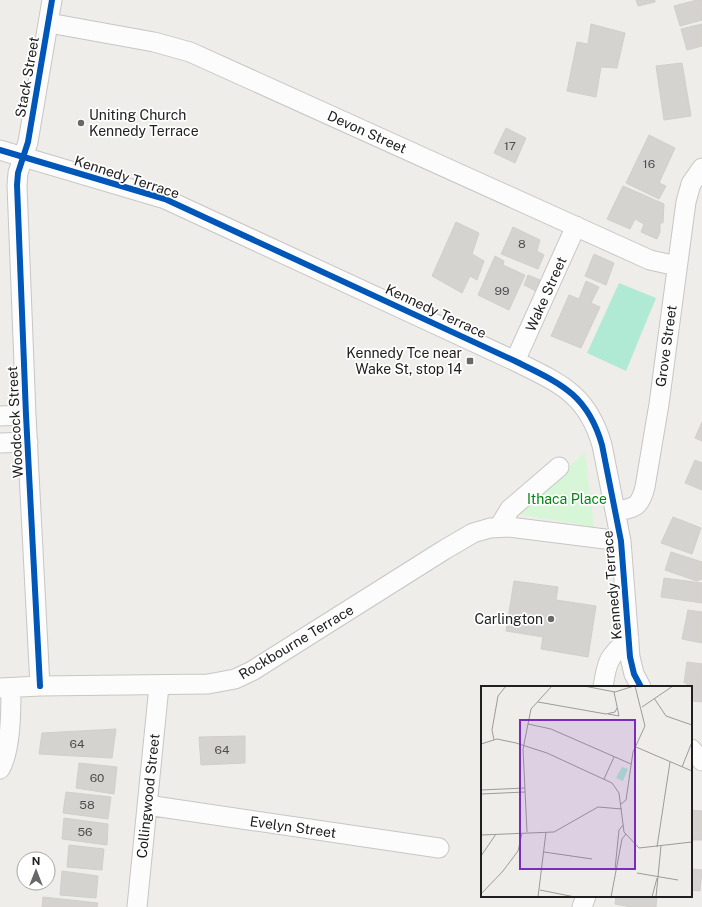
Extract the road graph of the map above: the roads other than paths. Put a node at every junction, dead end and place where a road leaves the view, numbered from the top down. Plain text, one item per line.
1 (52, 0) edge
2 (49, 23) junction
3 (0, 150) edge
4 (23, 158) junction
5 (702, 168) edge
6 (576, 226) junction
7 (677, 266) junction
8 (514, 361) junction
9 (26, 415) junction
10 (0, 416) edge
11 (28, 442) junction
12 (0, 443) edge
13 (559, 467) dead end
14 (616, 511) junction
15 (499, 527) junction
16 (621, 541) junction
17 (629, 639) junction
18 (40, 686) junction
19 (159, 686) junction
20 (603, 686) edge
21 (640, 686) edge
22 (6, 688) edge
23 (692, 750) edge
24 (702, 761) edge
25 (0, 770) edge
26 (147, 805) junction
27 (439, 848) dead end
28 (576, 897) edge
29 (585, 897) edge
30 (137, 907) edge
31 (580, 907) edge

1 - 2 street, Stack Street
2 - 4 street, Stack Street
2 - 6 street, Devon Street
3 - 4 street, Kennedy Terrace
4 - 8 street, Kennedy Terrace
4 - 9 street, Woodcock Street
5 - 7 street, Grove Street
6 - 7 street, Devon Street
6 - 8 street, Wake Street
7 - 14 street, Grove Street
8 - 14 street, Kennedy Terrace
9 - 10 street
9 - 11 street, Woodcock Street
11 - 12 street
11 - 18 street, Woodcock Street
13 - 15 street
14 - 16 street, Kennedy Terrace
15 - 16 street, Rockbourne Terrace
15 - 19 street, Rockbourne Terrace
16 - 17 street, Kennedy Terrace
17 - 20 street
17 - 21 street, Kennedy Terrace
18 - 19 street, Rockbourne Terrace
18 - 22 street, Rockbourne Terrace
19 - 26 street, Collingwood Street
22 - 25 street
23 - 24 street
26 - 27 street, Evelyn Street
26 - 30 street, Collingwood Street
28 - 31 street
29 - 31 street

